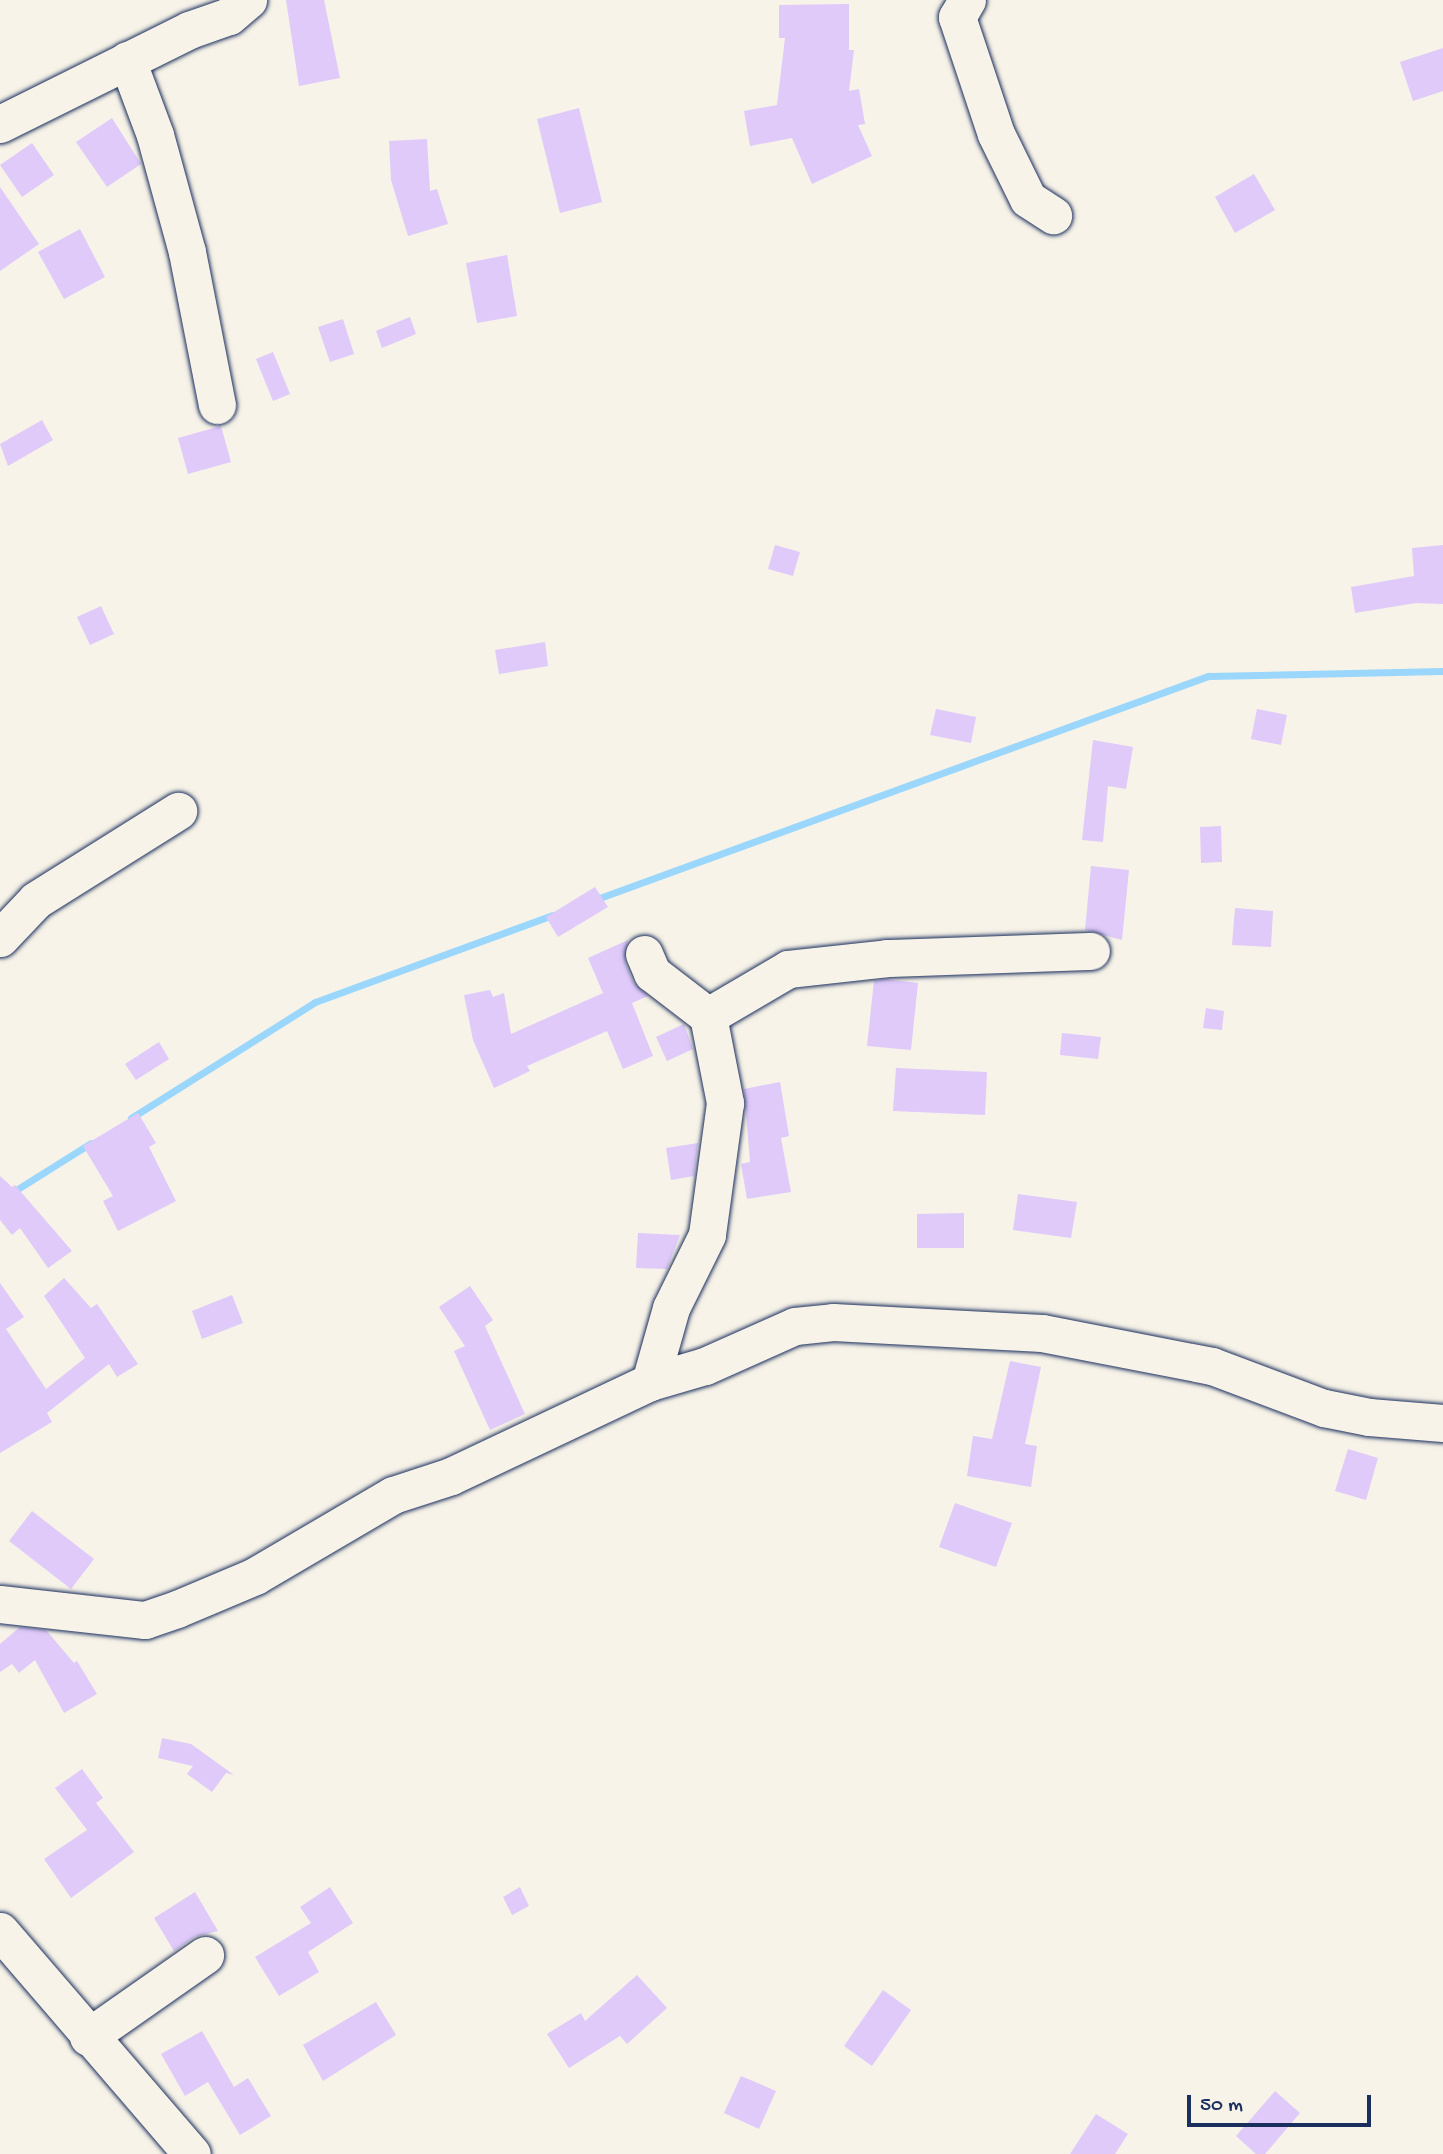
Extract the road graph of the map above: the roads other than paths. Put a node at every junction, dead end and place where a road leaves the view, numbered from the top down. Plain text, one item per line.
1 (248, 0) edge
2 (967, 0) edge
3 (127, 60) junction
4 (0, 124) edge
5 (1053, 215) dead end
6 (217, 405) dead end
7 (178, 811) dead end
8 (0, 938) edge
9 (1091, 951) dead end
10 (644, 954) dead end
11 (708, 1016) junction
12 (650, 1382) junction
13 (1443, 1423) edge
14 (0, 1604) edge
15 (0, 1931) edge
16 (205, 1955) dead end
17 (88, 2036) junction
18 (191, 2154) edge

1 - 3 street
2 - 5 street
3 - 4 street
3 - 6 street
7 - 8 street
9 - 11 street
10 - 11 street
11 - 12 street
12 - 13 street
12 - 14 street
15 - 17 street
16 - 17 street
17 - 18 street

